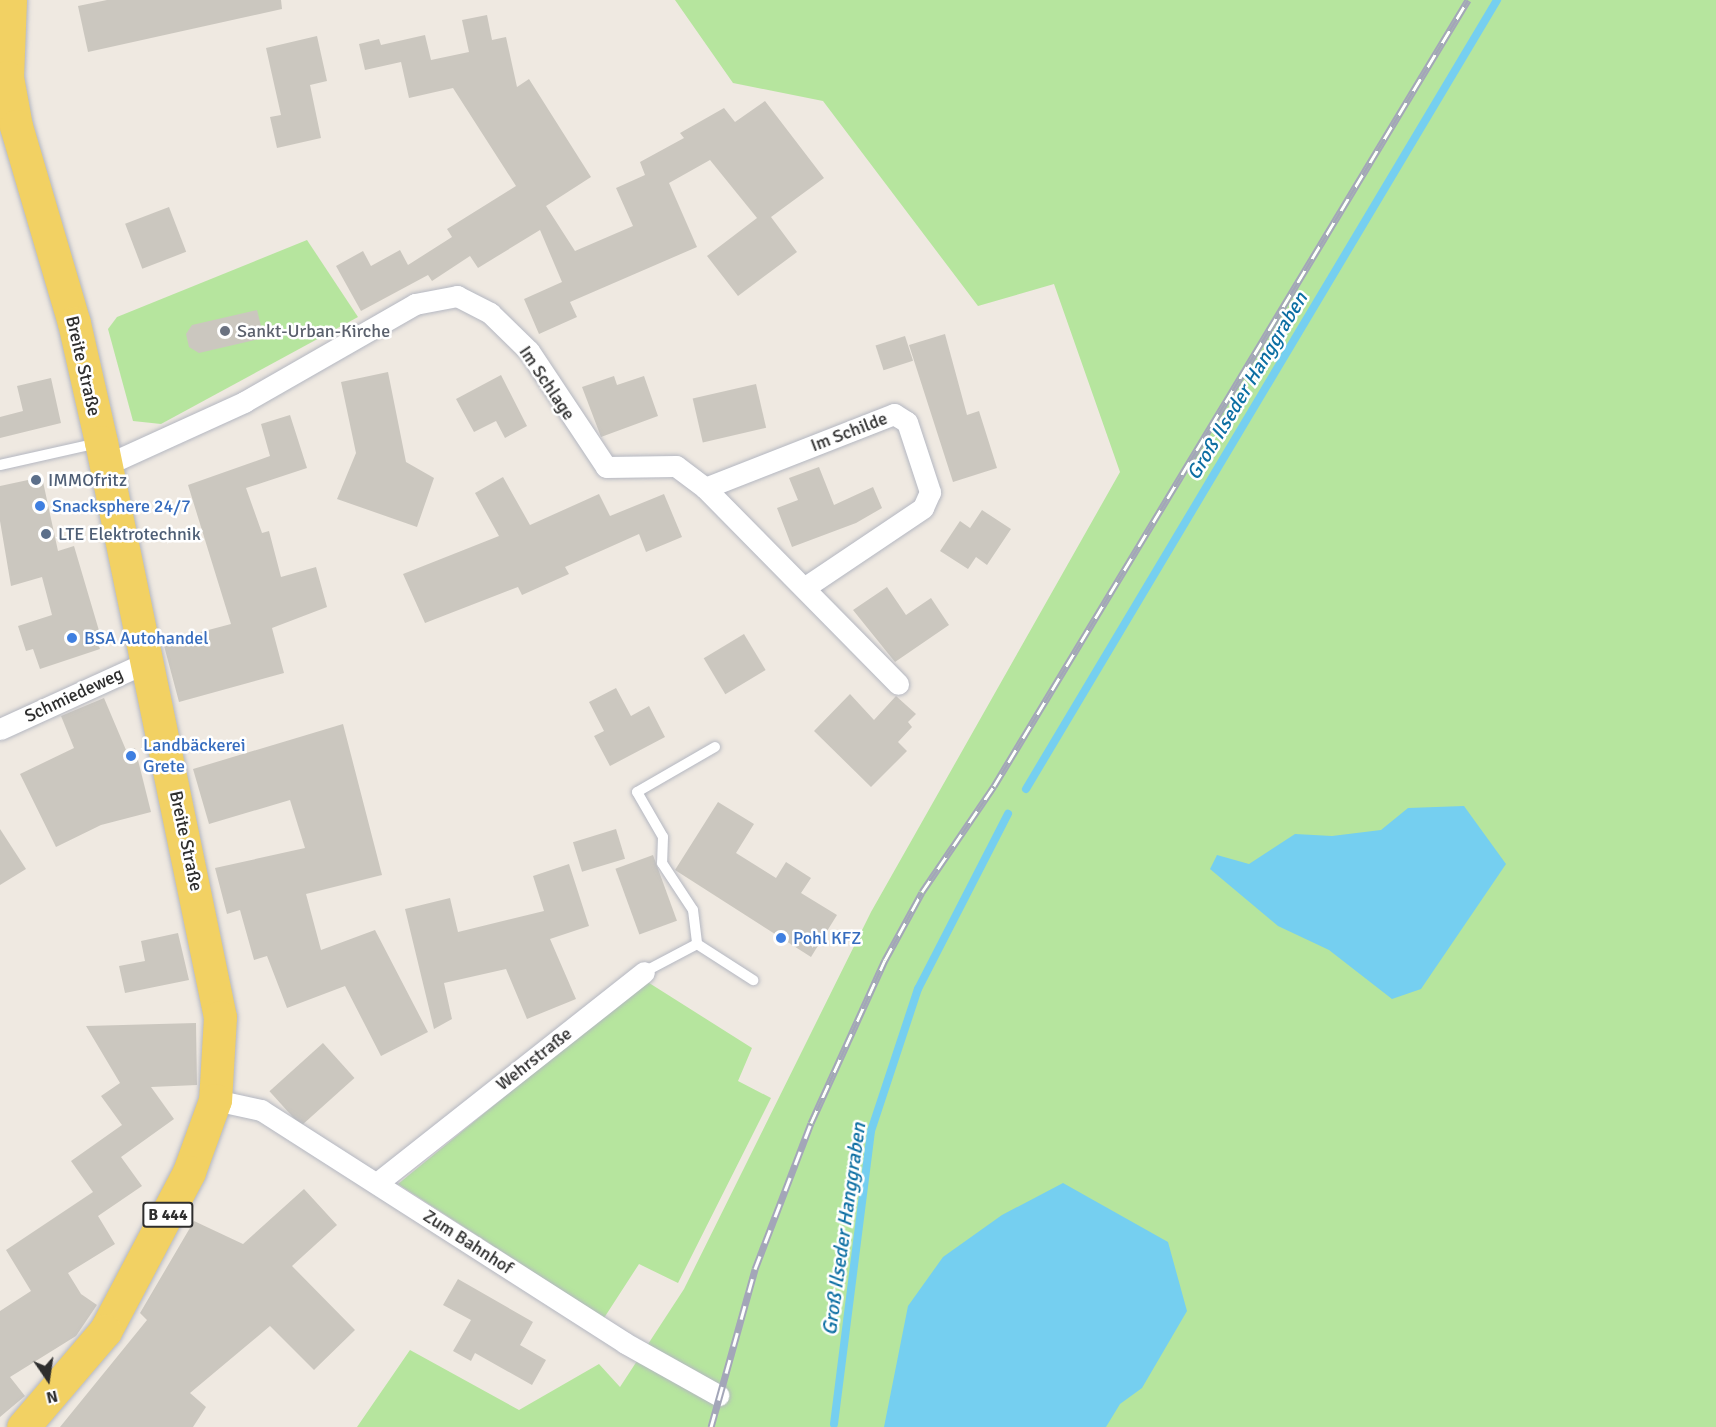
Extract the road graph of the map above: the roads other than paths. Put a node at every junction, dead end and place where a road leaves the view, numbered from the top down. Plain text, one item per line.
1 (10, 0) edge
2 (3, 78) edge
3 (104, 454) junction
4 (0, 465) edge
5 (705, 488) junction
6 (804, 588) junction
7 (147, 662) junction
8 (898, 684) dead end
9 (0, 729) edge
10 (715, 747) dead end
11 (697, 944) junction
12 (644, 972) joint
13 (753, 980) dead end
14 (215, 1100) junction
15 (377, 1183) junction
16 (718, 1395) dead end
17 (23, 1427) edge

1 - 2 main road, Breite Straße / B 444
2 - 3 main road, Breite Straße / B 444
3 - 4 lane
3 - 5 street, Im Schlage
3 - 7 main road, Breite Straße / B 444
5 - 6 street, Im Schlage
5 - 6 street, Im Schilde
6 - 8 street, Im Schlage
7 - 9 street, Schmiedeweg
7 - 14 main road, Breite Straße / B 444
10 - 11 lane
11 - 12 lane, Wehrstraße
11 - 13 lane
12 - 15 street, Wehrstraße
14 - 15 street, Zum Bahnhof
14 - 17 main road, Breite Straße / B 444
15 - 16 street, Zum Bahnhof

